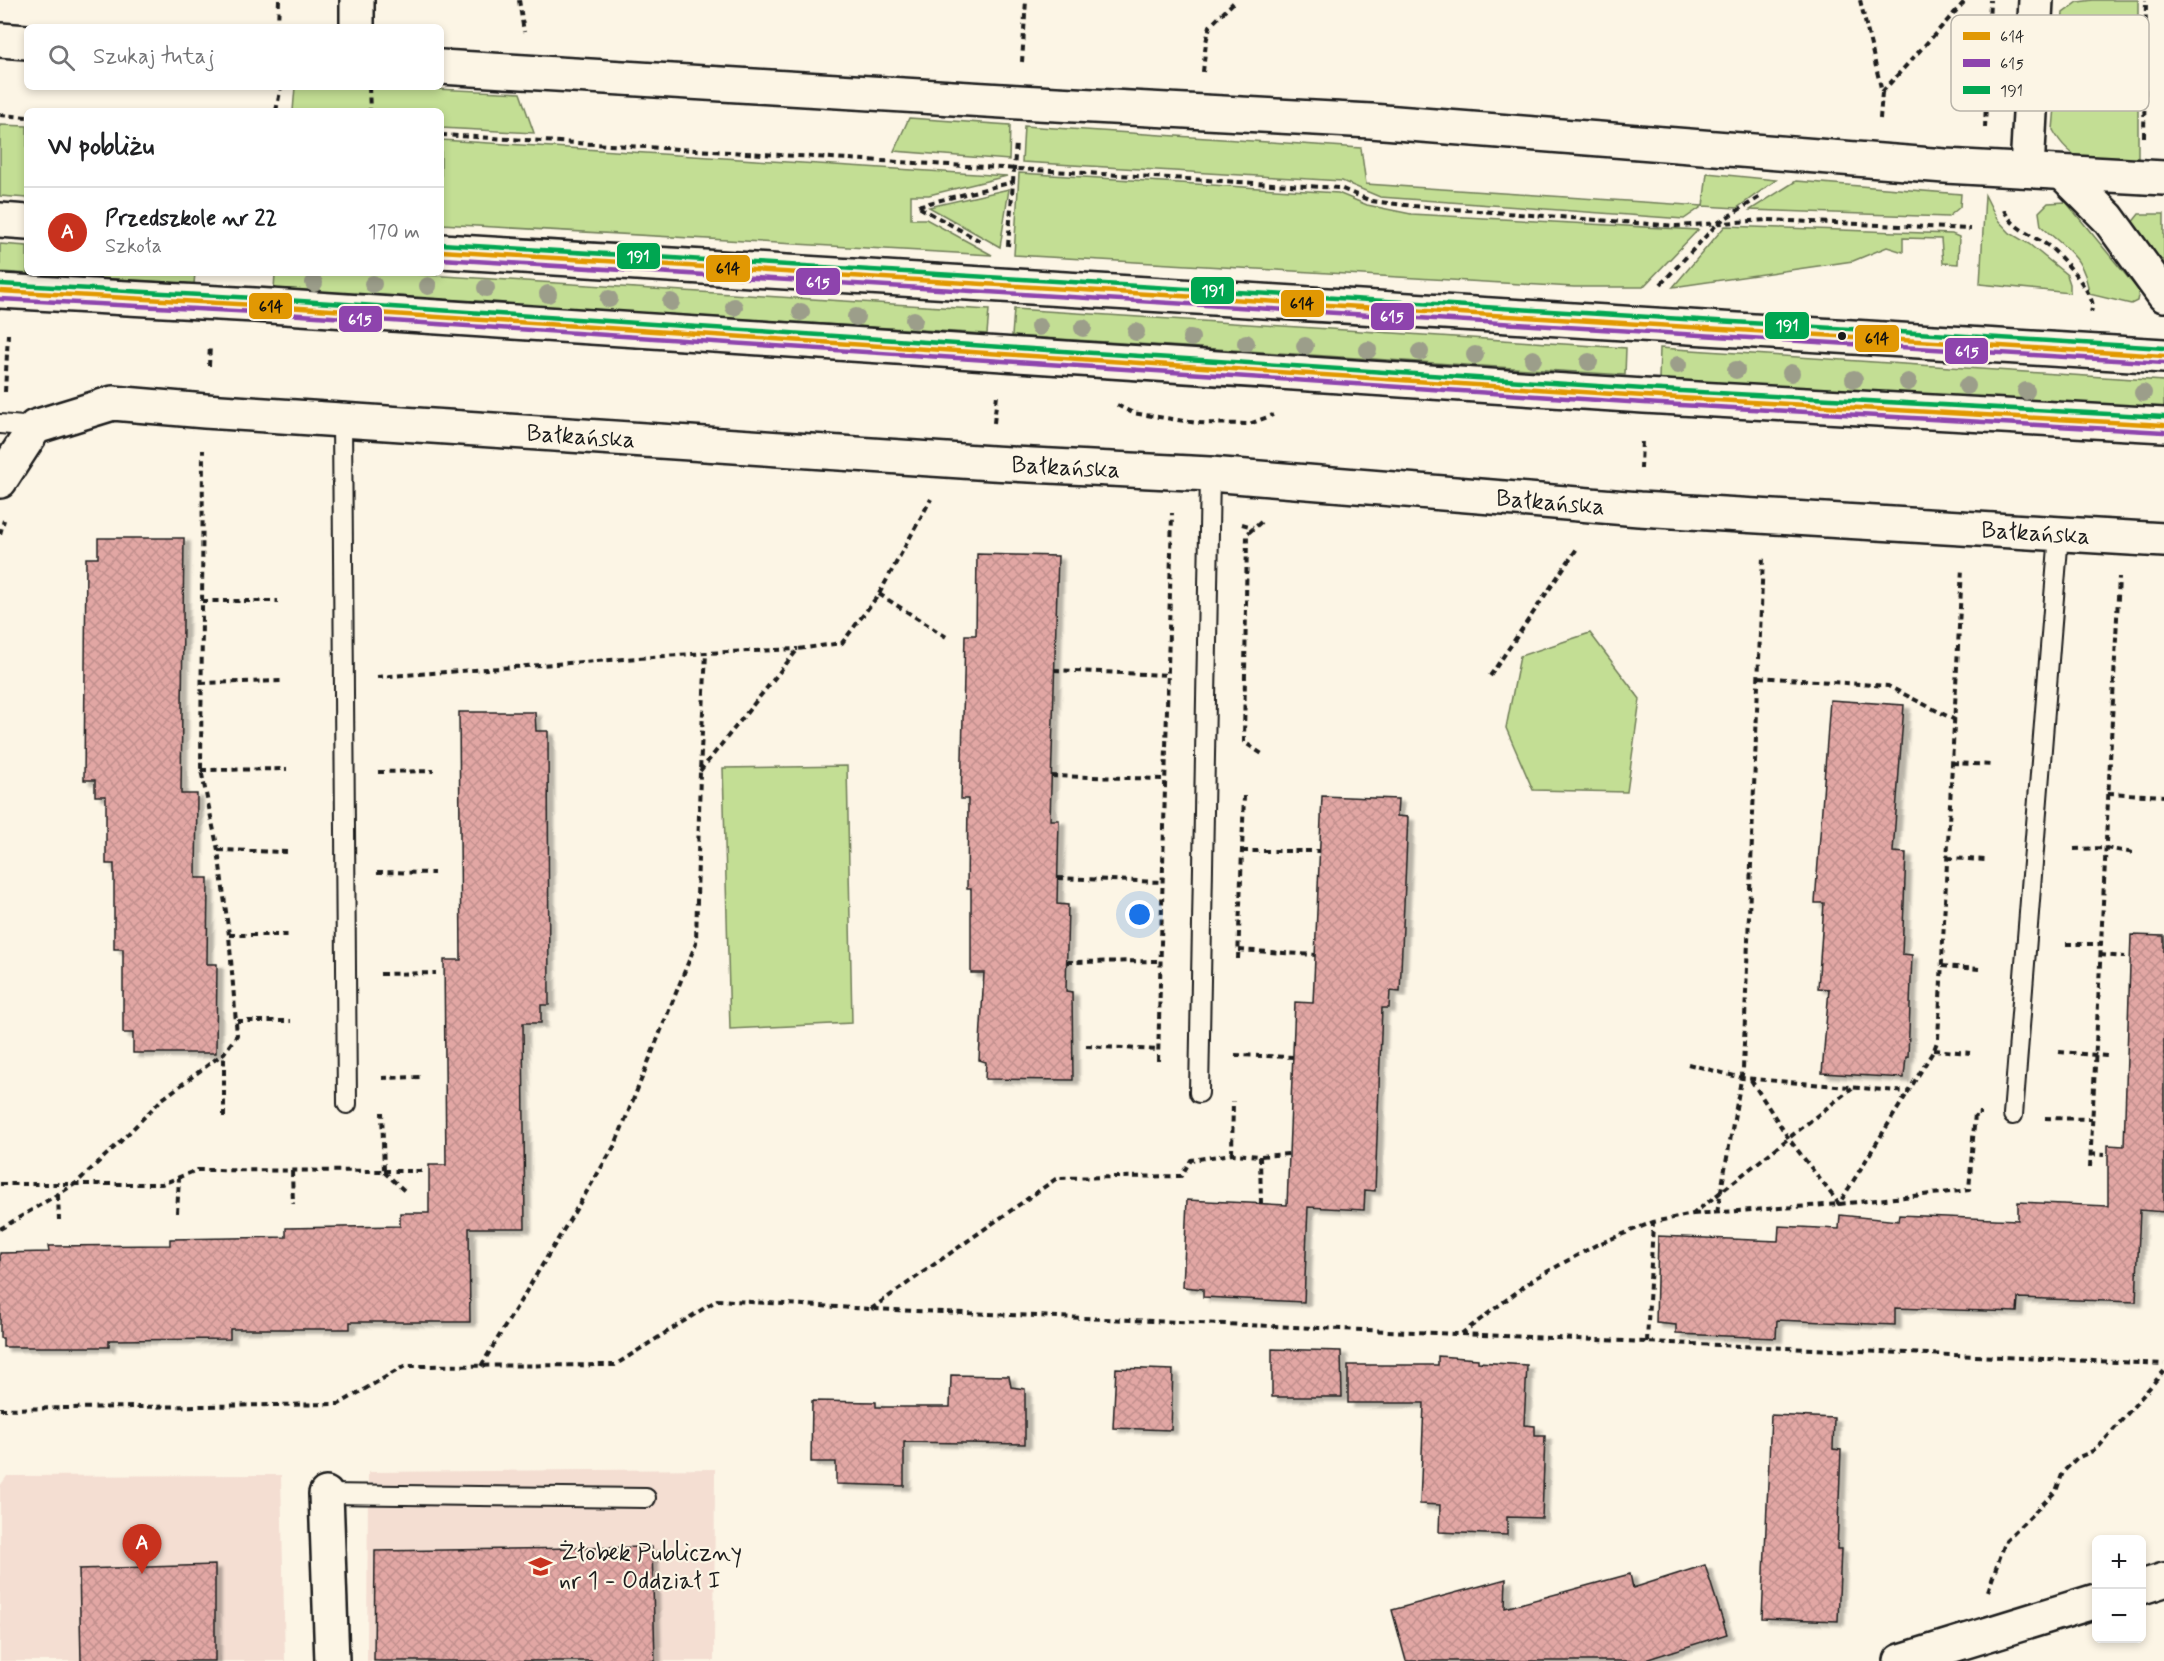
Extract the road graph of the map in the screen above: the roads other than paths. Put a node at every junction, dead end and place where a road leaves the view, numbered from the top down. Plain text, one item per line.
1 (357, 0) edge
2 (2036, 0) edge
3 (2033, 15) edge
4 (357, 24) edge
5 (0, 40) edge
6 (24, 42) edge
7 (444, 67) edge
8 (2015, 111) edge
9 (2004, 169) junction
10 (2063, 172) junction
11 (2164, 178) edge
12 (0, 220) edge
13 (24, 222) edge
14 (444, 251) edge
15 (0, 291) edge
16 (2164, 295) edge
17 (2164, 356) edge
18 (342, 419) junction
19 (1, 424) edge
20 (2164, 425) edge
21 (35, 427) junction
22 (1210, 474) junction
23 (3, 497) edge
24 (2059, 534) junction
25 (2164, 540) edge
26 (1199, 1093) dead end
27 (347, 1104) dead end
28 (2013, 1115) dead end
29 (326, 1494) joint
30 (646, 1498) dead end
31 (2164, 1580) edge
32 (2146, 1586) edge
33 (2092, 1603) edge
34 (332, 1661) edge
35 (1901, 1661) edge

1 - 4 street
2 - 3 street
5 - 6 street
7 - 9 street
8 - 9 street
9 - 10 street
10 - 11 street
10 - 16 street
12 - 13 street
14 - 17 street
15 - 20 street
18 - 21 street, Bałkańska
18 - 22 street, Bałkańska
18 - 27 lane
19 - 21 lane
21 - 23 street
22 - 24 street, Bałkańska
22 - 26 lane
24 - 25 street, Bałkańska
24 - 28 lane
29 - 30 lane
29 - 34 street
31 - 32 street
33 - 35 street

